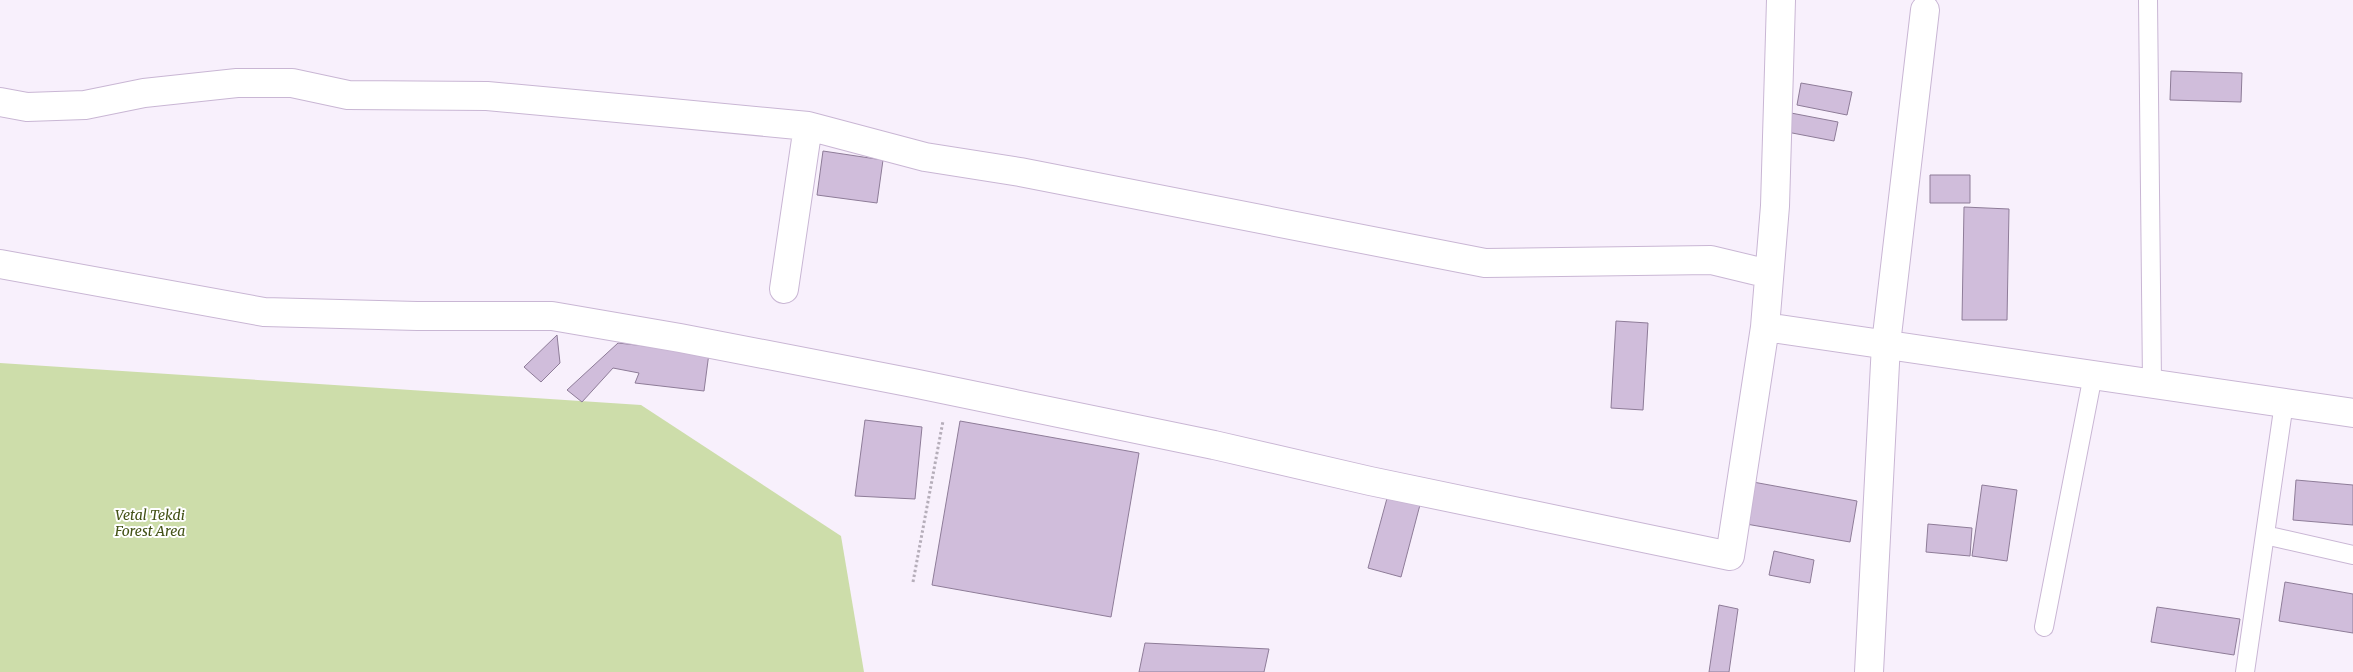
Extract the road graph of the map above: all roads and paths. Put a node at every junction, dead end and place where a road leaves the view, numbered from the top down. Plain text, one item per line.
1 (1781, 0) edge
2 (2148, 0) edge
3 (1925, 10) dead end
4 (0, 102) edge
5 (808, 126) junction
6 (0, 264) edge
7 (1769, 274) junction
8 (784, 289) dead end
9 (1765, 327) junction
10 (1886, 344) junction
11 (2093, 375) junction
12 (2152, 383) junction
13 (949, 390) junction
14 (2284, 403) junction
15 (2353, 413) edge
16 (2265, 535) junction
17 (2353, 555) edge
18 (913, 582) dead end
19 (2044, 627) dead end
20 (1869, 672) edge
21 (2244, 672) edge

1 - 7 street
2 - 12 lane
3 - 10 street
4 - 5 street
5 - 7 street
5 - 8 street
6 - 13 street
7 - 9 street
9 - 10 street
9 - 13 street
10 - 11 street
10 - 20 street
11 - 12 street
11 - 19 lane
12 - 14 street
13 - 18 path
14 - 15 street
14 - 16 lane
16 - 17 lane
16 - 21 lane

